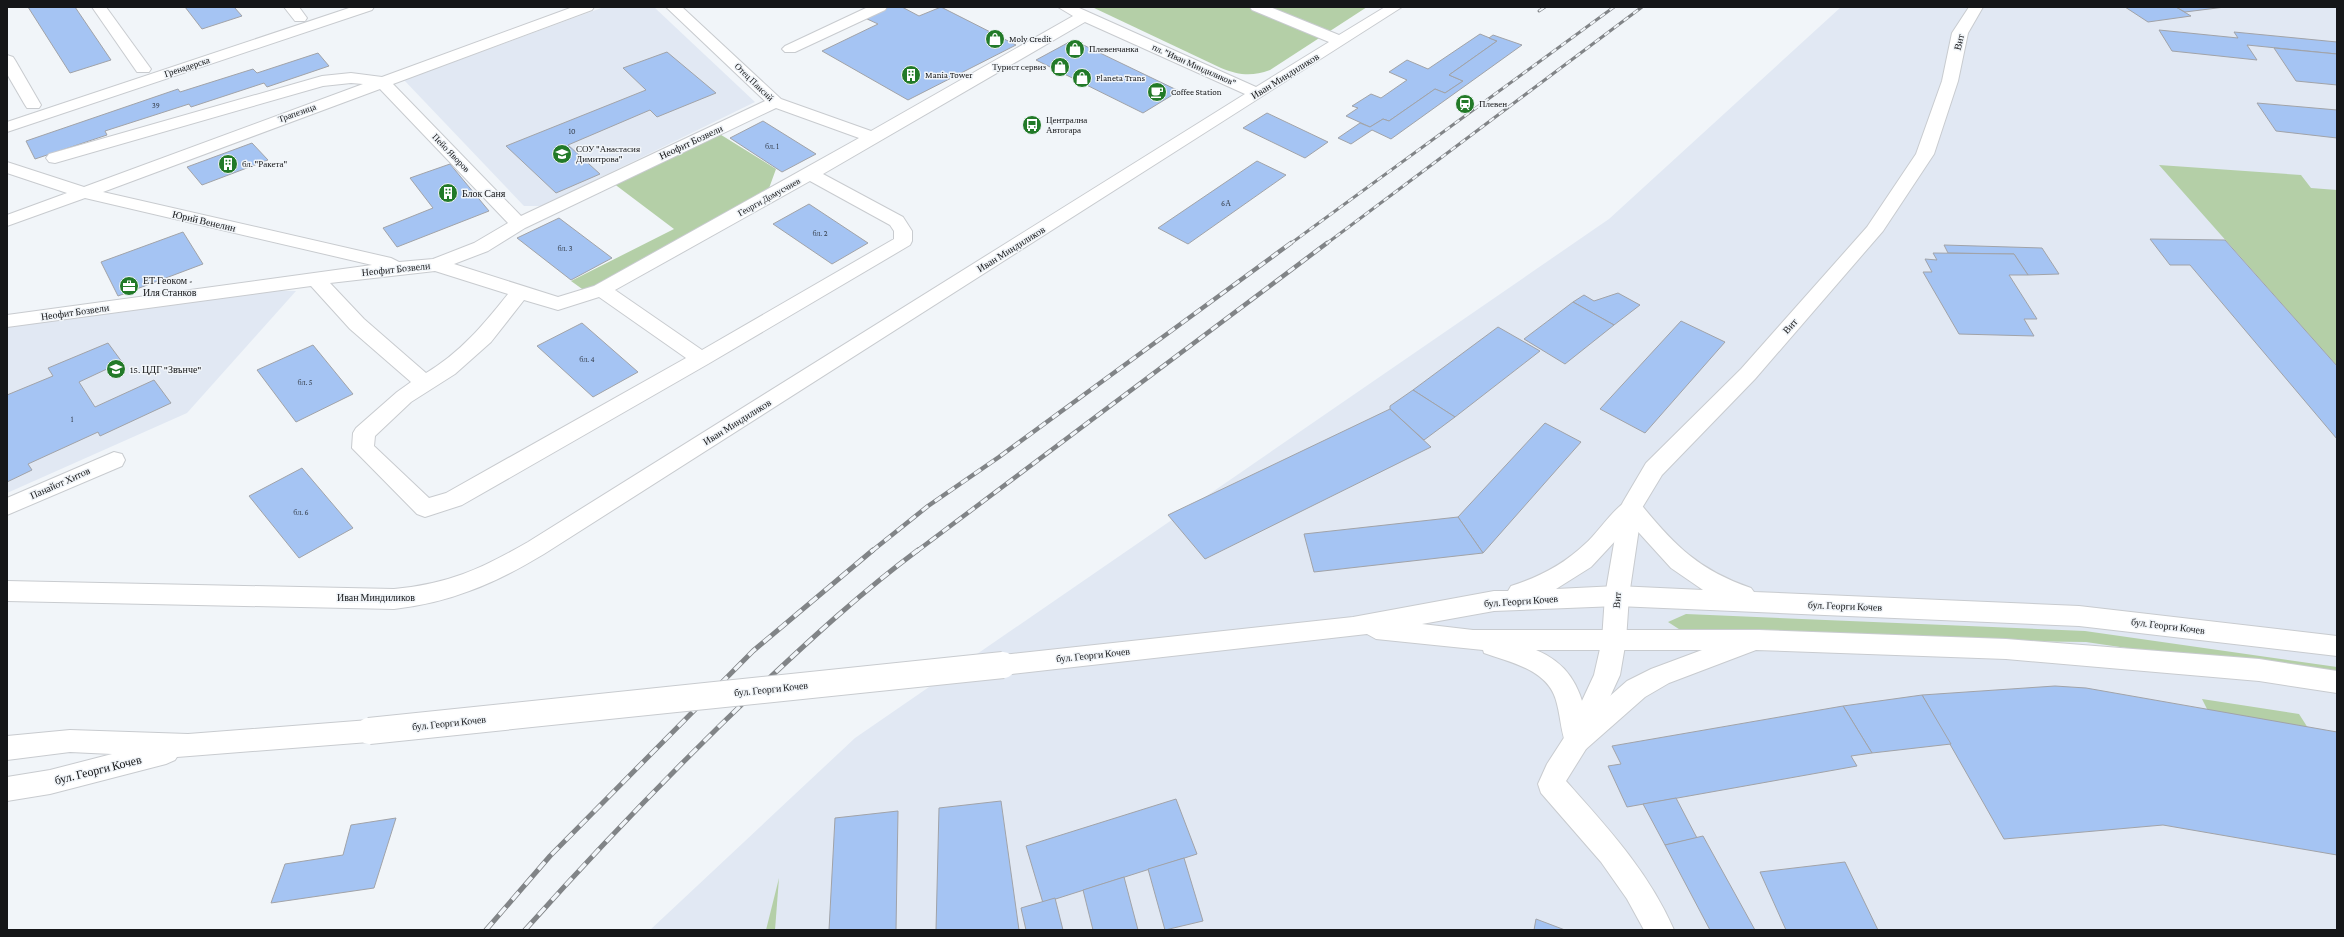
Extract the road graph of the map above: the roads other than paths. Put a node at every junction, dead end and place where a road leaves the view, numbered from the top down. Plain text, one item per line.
1 (99, 7) edge
2 (334, 7) edge
3 (367, 7) edge
4 (587, 7) edge
5 (673, 7) edge
6 (880, 7) edge
7 (1257, 7) edge
8 (1395, 7) edge
9 (1976, 7) edge
10 (1075, 10) edge
11 (296, 12) edge
12 (1340, 41) junction
13 (790, 49) dead end
14 (7, 60) edge
15 (143, 69) junction
16 (382, 82) junction
17 (1257, 94) junction
18 (775, 102) junction
19 (33, 106) junction
20 (7, 114) edge
21 (7, 126) edge
22 (874, 138) junction
23 (55, 158) dead end
24 (7, 167) edge
25 (810, 174) junction
26 (82, 192) junction
27 (7, 221) edge
28 (519, 224) junction
29 (436, 265) junction
30 (404, 267) junction
31 (316, 279) junction
32 (600, 290) junction
33 (520, 292) junction
34 (7, 321) edge
35 (700, 359) junction
36 (425, 383) junction
37 (114, 460) dead end
38 (7, 507) edge
39 (1632, 508) junction
40 (7, 591) edge
41 (1617, 596) junction
42 (1494, 601) junction
43 (1778, 603) junction
44 (1353, 627) junction
45 (1473, 640) junction
46 (1614, 640) junction
47 (1759, 640) junction
48 (2337, 646) edge
49 (2337, 682) edge
50 (1577, 741) junction
51 (188, 746) junction
52 (7, 748) edge
53 (7, 789) edge
54 (1659, 930) edge

1 - 15 street
2 - 11 street, Гренадерска
3 - 21 street, Гренадерска
4 - 16 street, Трапезица
5 - 18 street, Отец Паисий
6 - 13 street
7 - 12 street
8 - 12 street, Иван Миндиликов
9 - 39 street, Вит
10 - 17 street, пл. "Иван Миндиликов"
10 - 22 street, Георги Домусчиев
11 - 15 street, Гренадерска
12 - 17 street, Иван Миндиликов
14 - 19 street
15 - 19 street, Гренадерска
16 - 23 street
16 - 26 street, Трапезица
16 - 28 street, Пейо Яворов
17 - 40 street, Иван Миндиликов
18 - 22 street, Отец Паисий
18 - 28 street, Неофит Бозвели
19 - 20 street, Гренадерска
22 - 25 street, Георги Домусчиев
24 - 26 street, Юрий Венелин
25 - 32 street, Георги Домусчиев
25 - 35 street
26 - 27 street, Трапезица
26 - 30 street, Юрий Венелин
28 - 29 street, Неофит Бозвели
29 - 30 street, Неофит Бозвели
29 - 33 street, Георги Домусчиев
30 - 31 street, Неофит Бозвели
31 - 34 street, Неофит Бозвели
31 - 36 street
32 - 33 street, Георги Домусчиев
32 - 35 street
33 - 36 street
35 - 36 street
37 - 38 street, Панайот Хитов
39 - 41 street, Вит
39 - 42 street
39 - 43 street
41 - 42 street, бул. Георги Кочев
41 - 43 street, бул. Георги Кочев
41 - 46 street, Вит
42 - 44 street, бул. Георги Кочев
43 - 48 street, бул. Георги Кочев
44 - 45 street, бул. Георги Кочев
44 - 51 street, бул. Георги Кочев, bridge
45 - 46 street, бул. Георги Кочев
45 - 50 street
46 - 47 street, бул. Георги Кочев
46 - 50 street, Вит
47 - 49 street, бул. Георги Кочев
47 - 50 street
50 - 54 street
51 - 52 street, бул. Георги Кочев
51 - 53 street, бул. Георги Кочев

